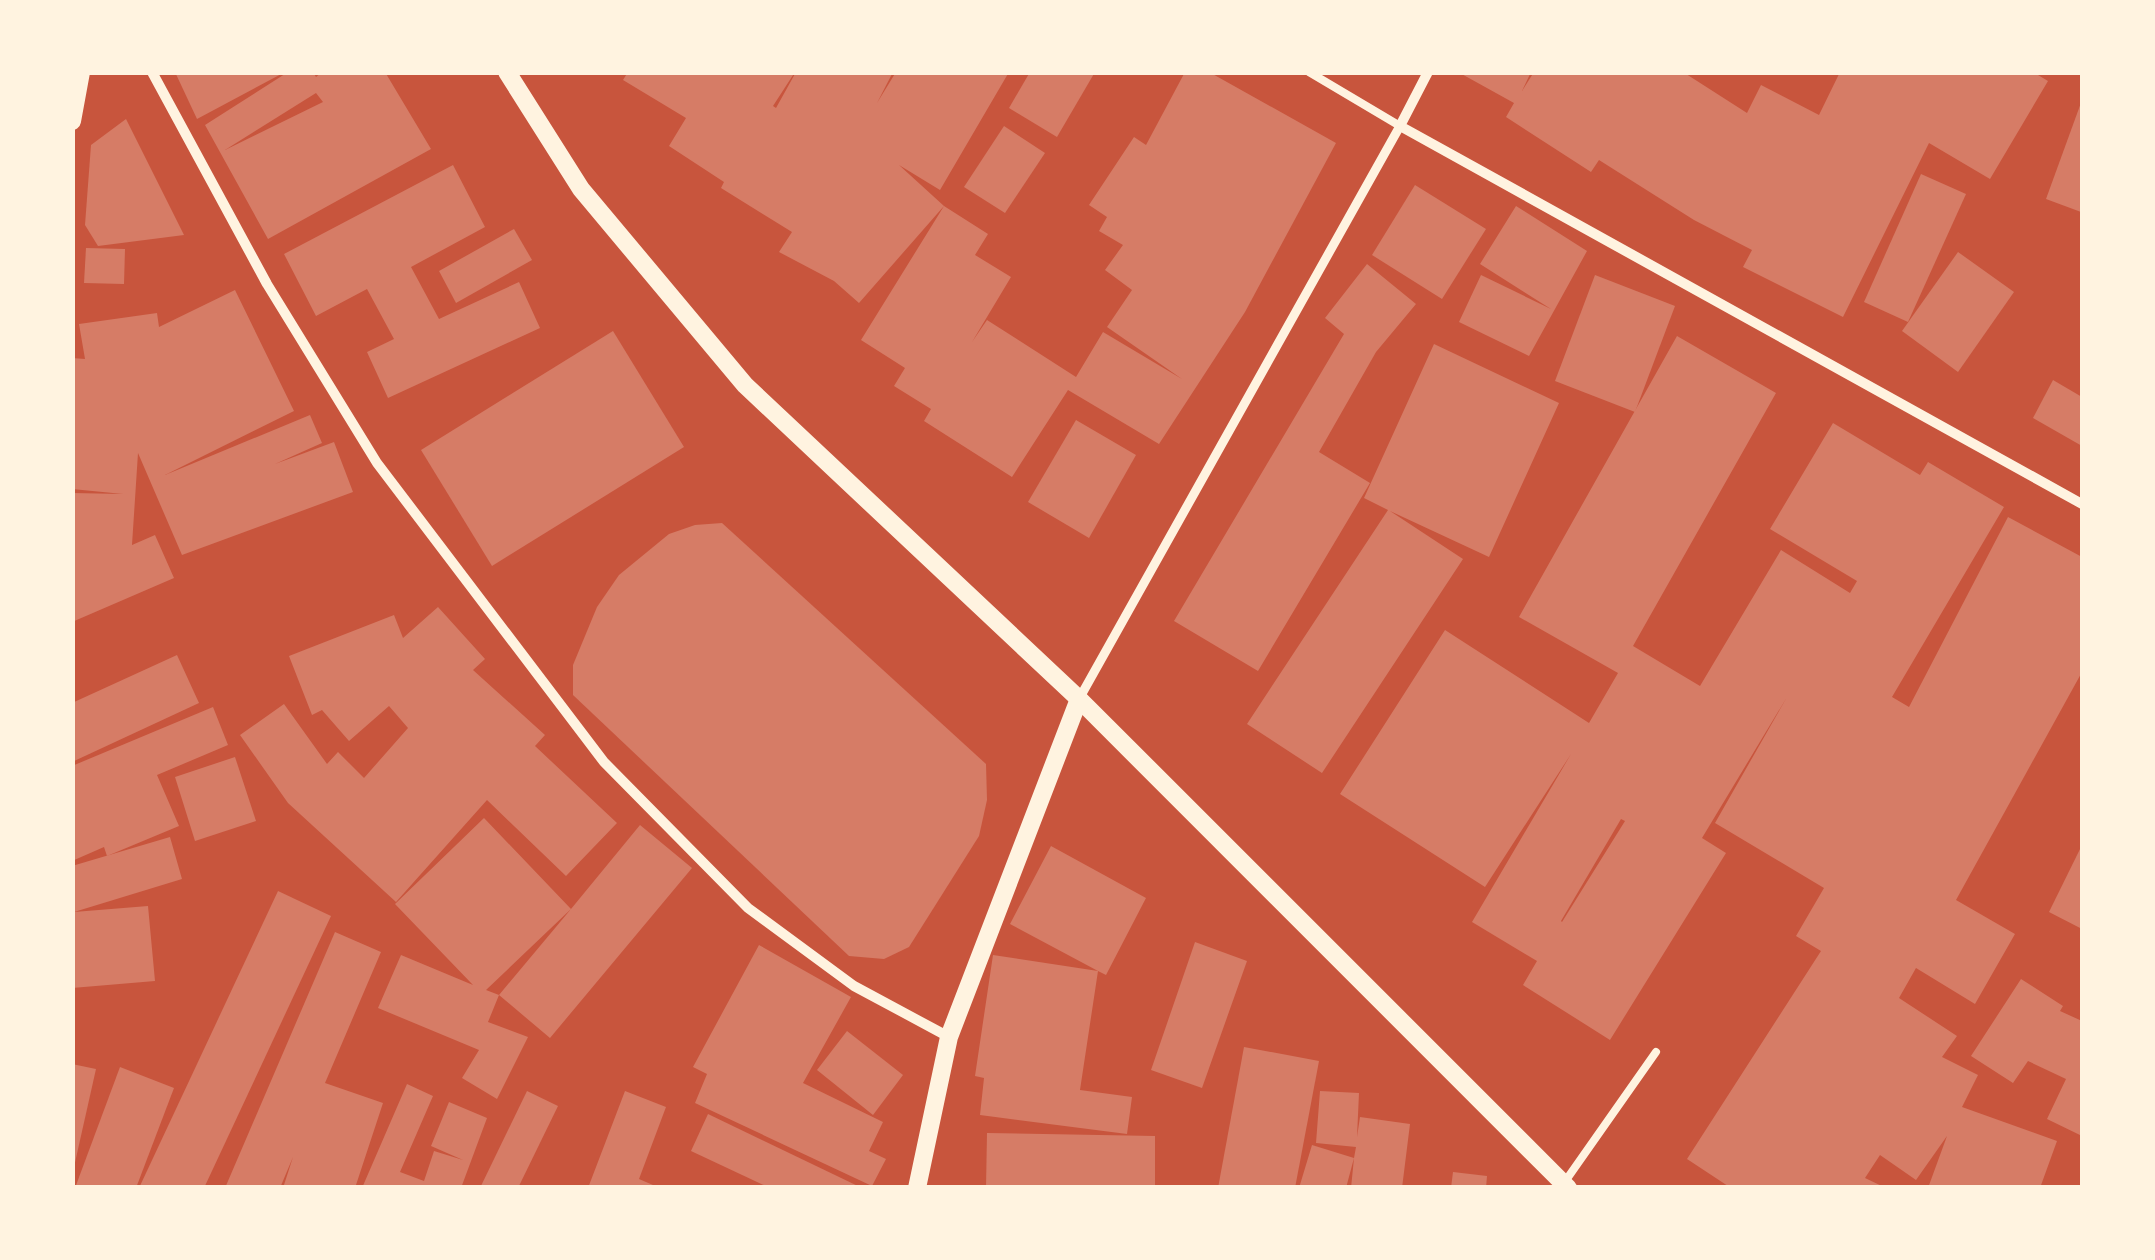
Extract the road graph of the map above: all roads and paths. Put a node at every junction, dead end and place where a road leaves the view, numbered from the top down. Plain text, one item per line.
1 (81, 72) edge
2 (152, 72) edge
3 (506, 72) edge
4 (1309, 72) edge
5 (1428, 72) edge
6 (72, 121) edge
7 (1400, 126) junction
8 (2082, 504) edge
9 (1079, 699) junction
10 (949, 1036) junction
11 (1656, 1052) dead end
12 (1566, 1185) edge
13 (917, 1188) edge

1 - 6 street
2 - 10 street
3 - 9 street
4 - 7 lane
5 - 7 street
7 - 8 street
7 - 9 street
9 - 10 street
9 - 12 street
10 - 13 street
11 - 12 lane

